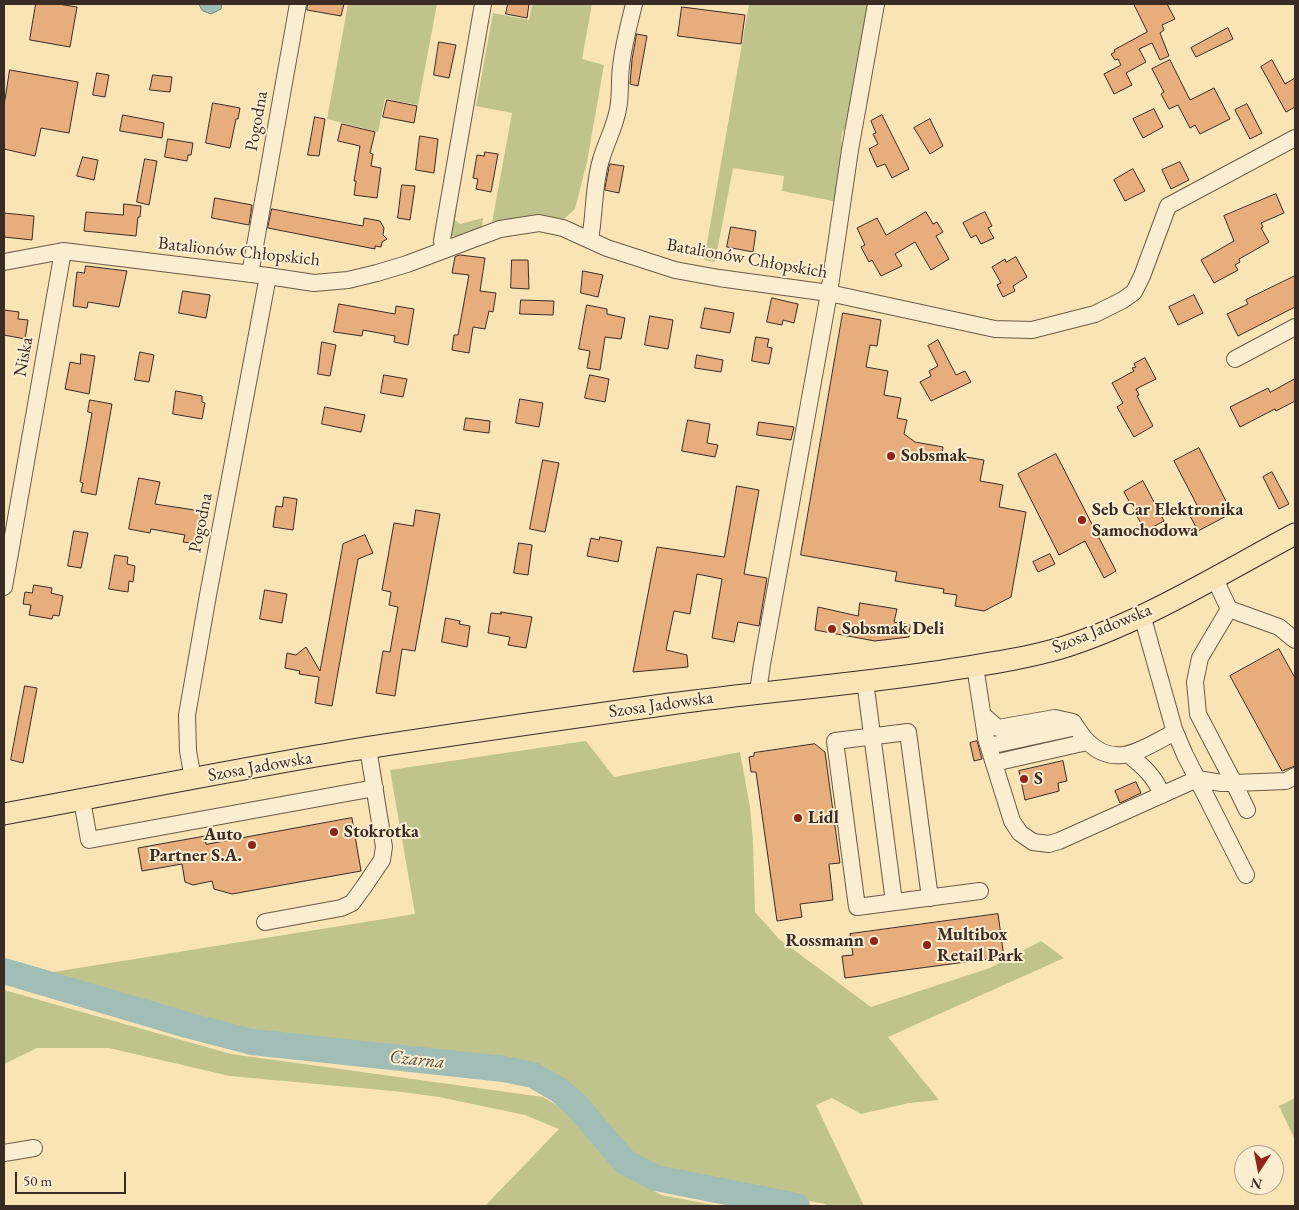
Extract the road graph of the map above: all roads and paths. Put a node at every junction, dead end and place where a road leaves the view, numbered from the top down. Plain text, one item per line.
1 (298, 4) edge
2 (484, 4) edge
3 (634, 4) edge
4 (876, 4) edge
5 (1295, 138) edge
6 (590, 239) junction
7 (443, 250) junction
8 (63, 252) junction
9 (4, 262) edge
10 (250, 274) junction
11 (268, 276) junction
12 (829, 293) junction
13 (1295, 327) edge
14 (1235, 359) dead end
15 (1295, 534) edge
16 (1214, 577) junction
17 (4, 587) edge
18 (1229, 609) junction
19 (1142, 615) junction
20 (1295, 640) edge
21 (975, 666) junction
22 (865, 681) junction
23 (758, 692) junction
24 (984, 716) junction
25 (1076, 727) junction
26 (1175, 732) junction
27 (872, 736) junction
28 (1087, 742) junction
29 (989, 746) junction
30 (368, 748) junction
31 (1129, 755) junction
32 (994, 764) junction
33 (1295, 776) edge
34 (193, 779) junction
35 (1197, 779) junction
36 (1234, 784) junction
37 (375, 788) junction
38 (1162, 795) junction
39 (82, 800) junction
40 (1247, 810) dead end
41 (4, 814) edge
42 (1246, 875) dead end
43 (980, 891) dead end
44 (930, 898) junction
45 (894, 902) junction
46 (265, 922) dead end
47 (34, 1148) dead end
48 (4, 1153) edge

1 - 10 street, Pogodna
2 - 7 street
3 - 6 street
4 - 12 street
5 - 12 street, Batalionów Chłopskich
6 - 7 street, Batalionów Chłopskich
6 - 12 street, Batalionów Chłopskich
7 - 11 street, Batalionów Chłopskich
8 - 9 street, Batalionów Chłopskich
8 - 10 street, Batalionów Chłopskich
8 - 17 street, Niska
10 - 11 street, Batalionów Chłopskich
11 - 34 street, Pogodna
12 - 23 street
13 - 14 street
15 - 16 main road, Szosa Jadowska
16 - 18 street
16 - 19 main road, Szosa Jadowska
18 - 20 street
18 - 36 street
19 - 21 main road, Szosa Jadowska
19 - 26 street
21 - 22 main road, Szosa Jadowska
21 - 24 street
22 - 23 main road, Szosa Jadowska
22 - 27 street
23 - 30 main road, Szosa Jadowska
24 - 25 street
24 - 29 street
25 - 28 street
25 - 29 street
26 - 31 street
26 - 35 street
27 - 44 street
27 - 45 street
27 - 45 street
28 - 31 street
28 - 32 street
29 - 32 street
30 - 34 main road, Szosa Jadowska
30 - 37 street
31 - 38 street
32 - 38 street
33 - 36 street
34 - 39 main road, Szosa Jadowska
35 - 36 street
35 - 38 street
35 - 42 street
36 - 40 street
37 - 39 street
37 - 46 street
39 - 41 main road, Szosa Jadowska
43 - 44 street
44 - 45 street
47 - 48 street

